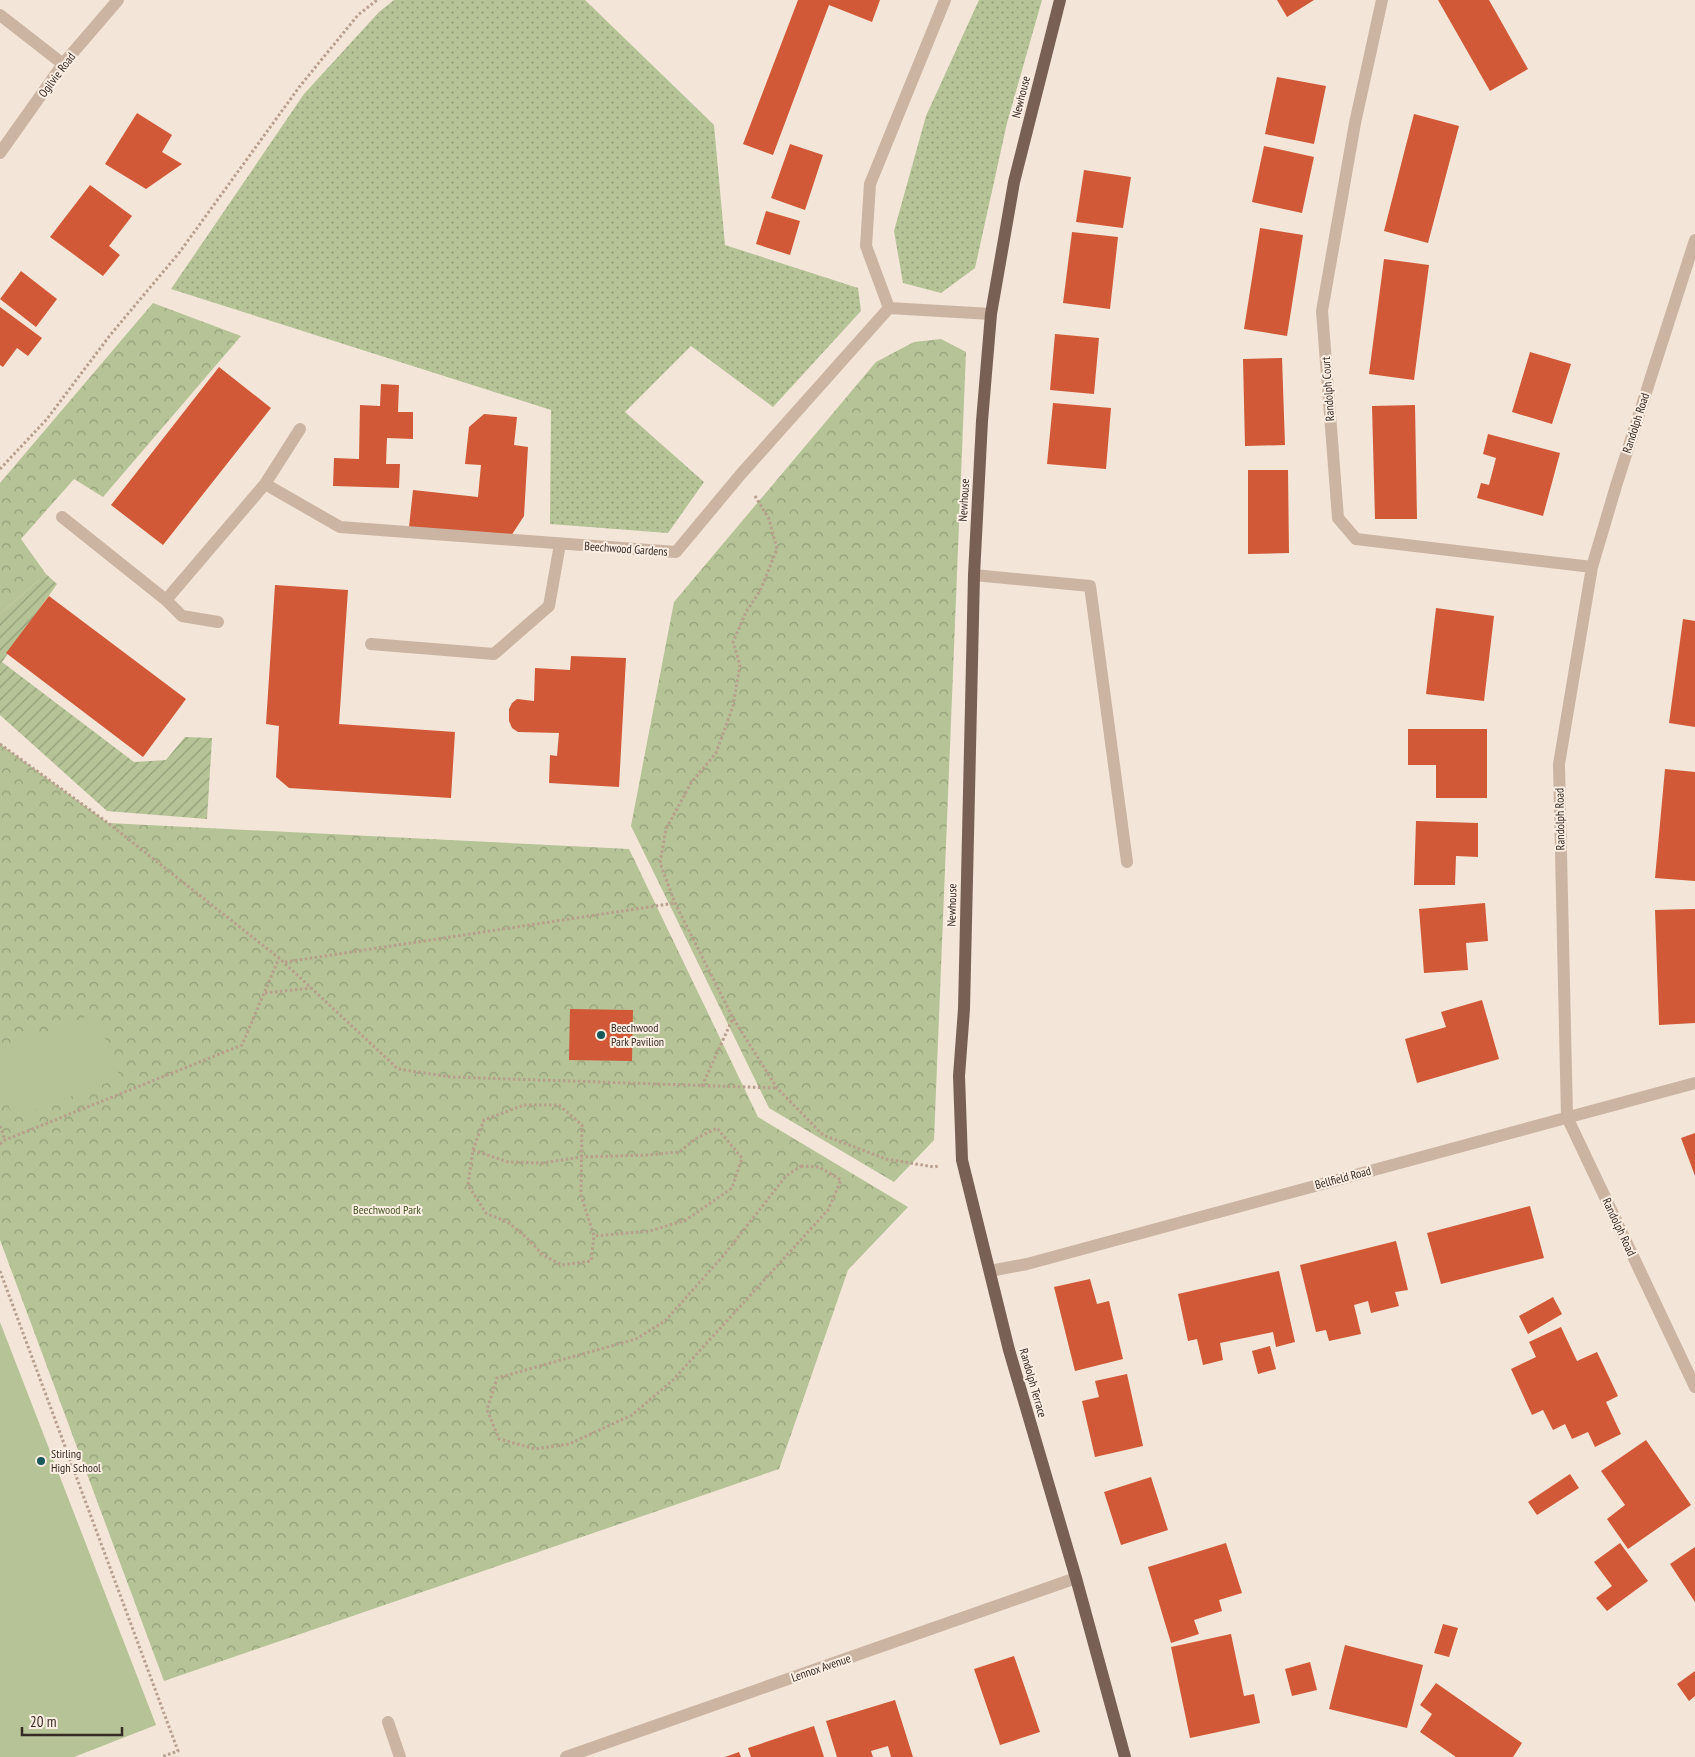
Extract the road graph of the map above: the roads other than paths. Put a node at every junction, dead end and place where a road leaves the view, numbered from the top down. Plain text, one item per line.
1 (118, 0) edge
2 (945, 0) edge
3 (1060, 0) edge
4 (1382, 0) edge
5 (0, 15) edge
6 (63, 64) junction
7 (0, 153) edge
8 (1695, 240) edge
9 (889, 308) junction
10 (991, 314) junction
11 (300, 429) dead end
12 (264, 484) junction
13 (62, 518) dead end
14 (560, 544) junction
15 (1592, 567) junction
16 (974, 575) junction
17 (166, 600) junction
18 (218, 622) dead end
19 (370, 644) dead end
20 (1127, 862) dead end
21 (964, 1009) joint
22 (1695, 1083) edge
23 (1567, 1117) junction
24 (990, 1271) junction
25 (1695, 1387) edge
26 (1076, 1578) junction
27 (388, 1722) dead end
28 (400, 1757) edge
29 (566, 1757) edge
30 (1125, 1757) edge

1 - 6 street, Ogilvie Road
2 - 9 street
3 - 10 main road, Newhouse
4 - 15 street, Randolph Court
5 - 6 street
6 - 7 street, Ogilvie Road
8 - 15 street, Randolph Road
9 - 10 street
9 - 14 street, Beechwood Gardens
10 - 16 main road, Newhouse
11 - 12 street
12 - 14 street, Beechwood Gardens
12 - 17 street
13 - 17 street
14 - 19 street
15 - 23 street, Randolph Road
16 - 20 street
16 - 21 main road, Newhouse
17 - 18 street
21 - 24 main road, Randolph Terrace
22 - 23 street, Bellfield Road
23 - 24 street, Bellfield Road
23 - 25 street, Randolph Road
24 - 26 main road, Randolph Terrace
26 - 29 street, Lennox Avenue
26 - 30 main road, Randolph Terrace
27 - 28 street

